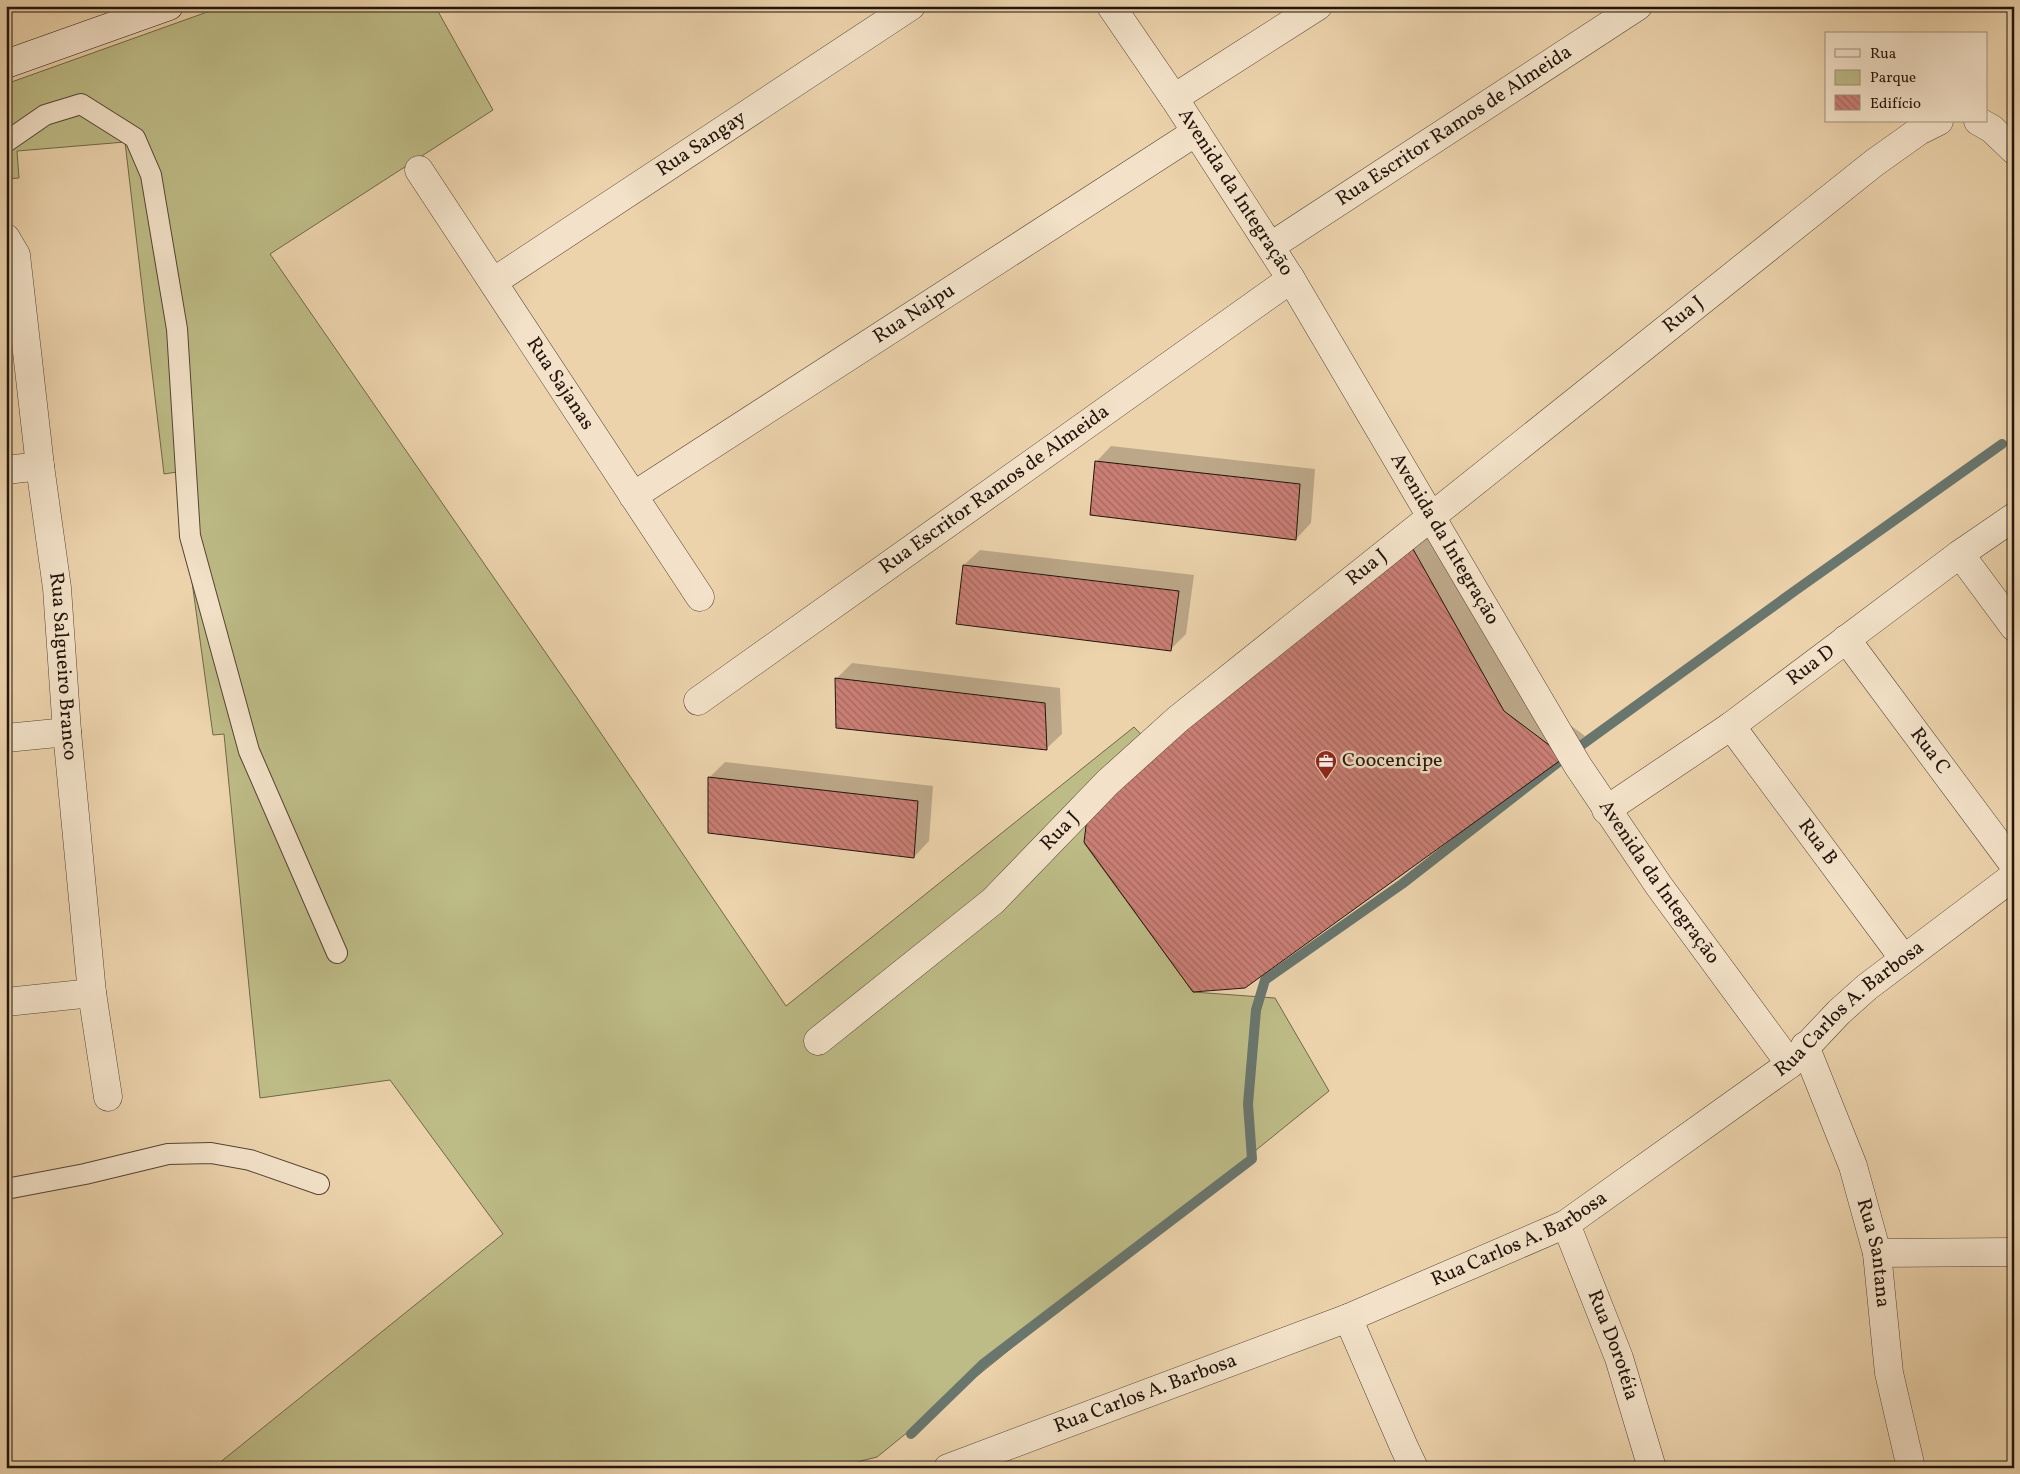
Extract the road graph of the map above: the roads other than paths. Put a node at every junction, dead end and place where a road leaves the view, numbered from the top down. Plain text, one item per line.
1 (911, 6) edge
2 (1111, 6) edge
3 (1318, 6) edge
4 (1638, 6) edge
5 (165, 7) edge
6 (6, 64) edge
7 (1174, 98) junction
8 (1937, 122) edge
9 (1980, 122) edge
10 (1196, 132) junction
11 (6, 142) edge
12 (2014, 150) edge
13 (419, 170) dead end
14 (6, 238) edge
15 (1270, 246) junction
16 (1291, 279) junction
17 (493, 282) junction
18 (40, 466) junction
19 (6, 470) edge
20 (634, 496) junction
21 (2014, 517) edge
22 (1431, 519) junction
23 (1960, 554) junction
24 (700, 597) dead end
25 (2014, 627) edge
26 (1846, 639) junction
27 (698, 701) dead end
28 (1730, 726) junction
29 (67, 732) junction
30 (6, 738) edge
31 (1606, 810) junction
32 (2014, 865) edge
33 (2014, 876) edge
34 (337, 953) dead end
35 (1904, 958) junction
36 (92, 993) junction
37 (6, 1002) edge
38 (818, 1041) dead end
39 (1797, 1055) junction
40 (108, 1097) dead end
41 (319, 1184) dead end
42 (6, 1189) edge
43 (1566, 1224) junction
44 (2014, 1252) edge
45 (1877, 1253) junction
46 (1348, 1318) junction
47 (948, 1468) edge
48 (1414, 1468) edge
49 (1652, 1468) edge
50 (1911, 1468) edge

1 - 17 street, Rua Sangay
2 - 7 street, Avenida da Integração
3 - 7 street
4 - 15 street, Rua Escritor Ramos de Almeida
5 - 6 street
7 - 10 street, Avenida da Integração
8 - 22 street, Rua J
9 - 12 street
10 - 15 street, Avenida da Integração
10 - 20 street, Rua Naipu
11 - 34 lane
13 - 17 street, Rua Sajanas
14 - 18 street, Rua Salgueiro Branco
15 - 16 street, Avenida da Integração
16 - 22 street, Avenida da Integração
16 - 27 street, Rua Escritor Ramos de Almeida
17 - 20 street, Rua Sajanas
18 - 19 street
18 - 29 street, Rua Salgueiro Branco
20 - 24 street, Rua Sajanas
21 - 23 street, Rua D
22 - 31 street, Avenida da Integração
22 - 38 street, Rua J
23 - 25 street
23 - 26 street, Rua D
26 - 28 street, Rua D
26 - 32 street, Rua C
28 - 31 street, Rua D
28 - 35 street, Rua B
29 - 30 street
29 - 36 street, Rua Salgueiro Branco
31 - 39 street, Avenida da Integração
33 - 35 street, Rua Carlos A. Barbosa
35 - 39 street, Rua Carlos A. Barbosa
36 - 37 street
36 - 40 street, Rua Salgueiro Branco
39 - 43 street, Rua Carlos A. Barbosa
39 - 45 street, Rua Santana
41 - 42 lane
43 - 46 street, Rua Carlos A. Barbosa
43 - 49 street, Rua Dorotéia
44 - 45 street
45 - 50 street, Rua Santana
46 - 47 street, Rua Carlos A. Barbosa
46 - 48 street

